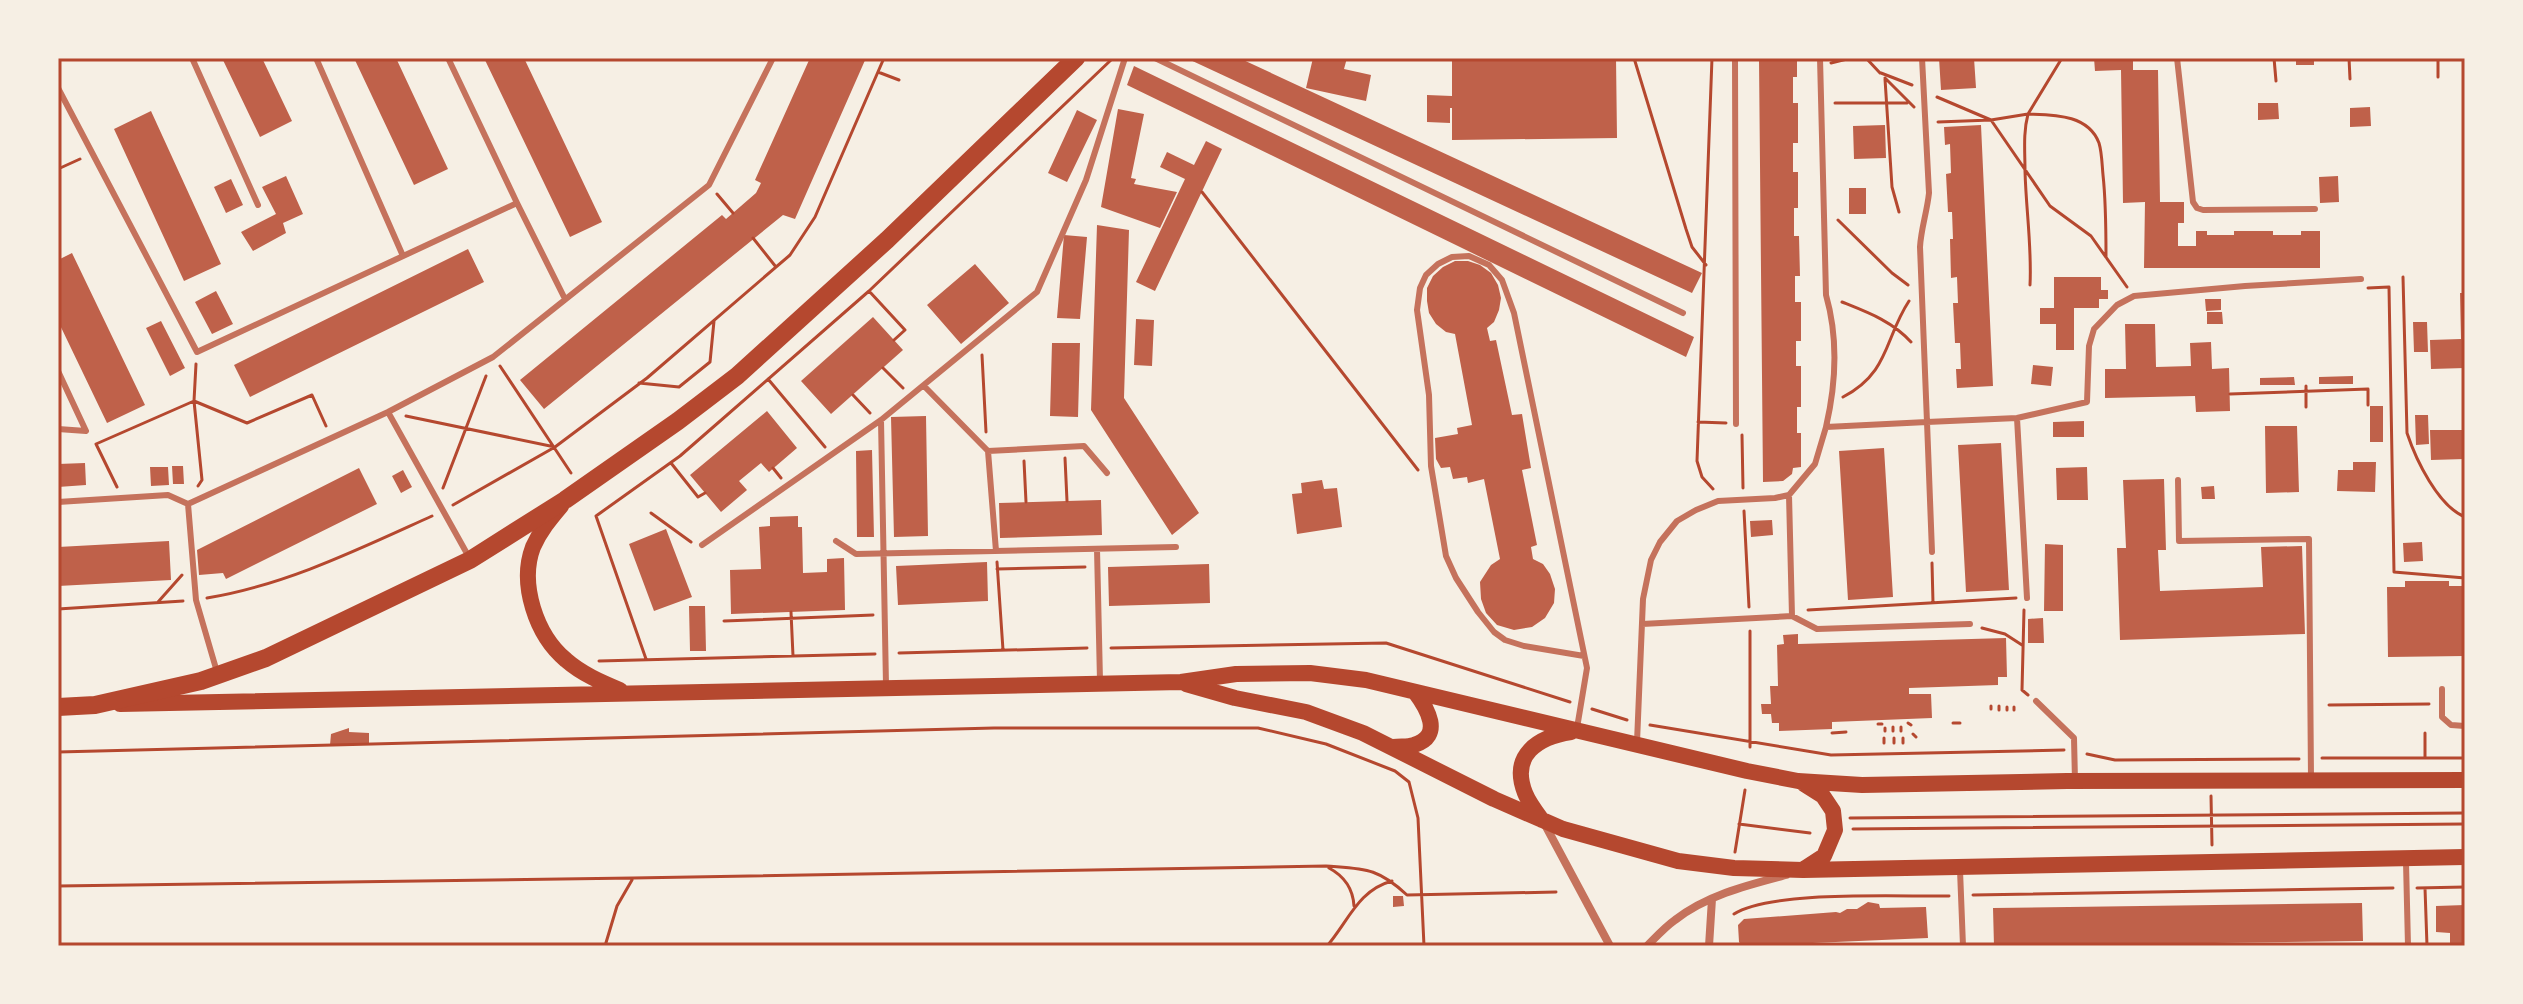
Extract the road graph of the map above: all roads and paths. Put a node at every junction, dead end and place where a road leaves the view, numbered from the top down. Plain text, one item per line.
1 (192, 58) edge
2 (316, 58) edge
3 (448, 58) edge
4 (773, 58) edge
5 (884, 58) edge
6 (1076, 58) edge
7 (1114, 58) edge
8 (1125, 58) edge
9 (1155, 58) edge
10 (1634, 58) edge
11 (1712, 58) edge
12 (1735, 58) edge
13 (1820, 58) edge
14 (1851, 58) edge
15 (1866, 58) edge
16 (1922, 58) edge
17 (2062, 58) edge
18 (2177, 58) edge
19 (2274, 58) edge
20 (2349, 58) edge
21 (2438, 58) edge
22 (1721, 66) dead end
23 (1820, 67) junction
24 (878, 72) junction
25 (1881, 73) junction
26 (1711, 74) junction
27 (2438, 77) dead end
28 (1885, 79) junction
29 (2350, 79) dead end
30 (899, 80) dead end
31 (2276, 81) dead end
32 (58, 88) edge
33 (1924, 90) junction
34 (1886, 103) junction
35 (1907, 103) junction
36 (1821, 104) junction
37 (1925, 113) junction
38 (2028, 114) junction
39 (1991, 120) junction
40 (92, 154) junction
41 (58, 169) edge
42 (2025, 170) junction
43 (709, 185) junction
44 (1202, 192) dead end
45 (517, 203) junction
46 (258, 205) dead end
47 (2315, 209) dead end
48 (1899, 212) dead end
49 (733, 213) dead end
50 (1824, 214) junction
51 (753, 238) dead end
52 (403, 256) junction
53 (2106, 257) junction
54 (1706, 265) junction
55 (776, 267) junction
56 (2403, 277) dead end
57 (2361, 279) dead end
58 (2030, 285) dead end
59 (2364, 288) dead end
60 (1922, 289) junction
61 (869, 291) junction
62 (1826, 295) junction
63 (2134, 296) junction
64 (565, 299) junction
65 (1683, 313) dead end
66 (714, 320) junction
67 (1896, 329) junction
68 (894, 340) dead end
69 (981, 340) junction
70 (197, 352) junction
71 (1924, 355) junction
72 (493, 357) junction
73 (883, 368) dead end
74 (58, 371) edge
75 (768, 379) junction
76 (639, 383) junction
77 (924, 386) junction
78 (2306, 389) junction
79 (2230, 394) dead end
80 (853, 395) dead end
81 (911, 397) junction
82 (194, 401) junction
83 (1832, 402) junction
84 (2368, 405) dead end
85 (2306, 407) dead end
86 (388, 412) junction
87 (2017, 418) junction
88 (880, 421) junction
89 (1698, 422) junction
90 (1927, 422) junction
91 (1727, 423) dead end
92 (1736, 424) joint
93 (1826, 427) junction
94 (58, 429) edge
95 (467, 429) junction
96 (332, 438) junction
97 (555, 447) junction
98 (1064, 447) junction
99 (1023, 449) junction
100 (988, 451) junction
101 (832, 455) junction
102 (671, 463) junction
103 (1107, 473) dead end
104 (573, 476) dead end
105 (2178, 480) dead end
106 (1713, 489) dead end
107 (1434, 491) junction
108 (705, 493) dead end
109 (1789, 495) junction
110 (122, 498) junction
111 (1743, 499) junction
112 (565, 500) junction
113 (1067, 501) dead end
114 (58, 502) edge
115 (1026, 502) dead end
116 (188, 504) junction
117 (442, 511) junction
118 (651, 513) dead end
119 (2465, 517) edge
120 (836, 541) dead end
121 (702, 545) joint
122 (1176, 547) dead end
123 (1097, 549) junction
124 (996, 551) junction
125 (1932, 552) joint
126 (884, 554) junction
127 (470, 560) junction
128 (193, 564) junction
129 (1097, 566) junction
130 (997, 569) junction
131 (2465, 578) edge
132 (2027, 598) junction
133 (196, 600) junction
134 (157, 602) junction
135 (1933, 603) junction
136 (58, 609) edge
137 (791, 612) dead end
138 (1792, 613) junction
139 (885, 614) junction
140 (791, 618) junction
141 (724, 621) dead end
142 (1642, 624) junction
143 (1970, 624) joint
144 (2022, 645) junction
145 (1099, 648) junction
146 (1003, 650) junction
147 (885, 653) junction
148 (793, 656) junction
149 (1584, 656) junction
150 (646, 659) junction
151 (599, 661) dead end
152 (218, 675) junction
153 (1181, 682) junction
154 (1100, 684) junction
155 (886, 688) junction
156 (2442, 689) dead end
157 (1415, 692) junction
158 (629, 693) junction
159 (2029, 695) dead end
160 (2036, 701) dead end
161 (2442, 703) junction
162 (95, 705) junction
163 (2329, 705) dead end
164 (1582, 706) junction
165 (58, 707) edge
166 (1953, 723) dead end
167 (1960, 723) dead end
168 (1638, 724) junction
169 (2465, 726) edge
170 (1577, 731) junction
171 (1846, 732) dead end
172 (1832, 733) dead end
173 (2425, 733) dead end
174 (1637, 745) junction
175 (1393, 747) junction
176 (2076, 751) junction
177 (58, 752) edge
178 (2425, 757) junction
179 (2465, 758) edge
180 (2311, 759) junction
181 (2465, 780) edge
182 (1798, 781) junction
183 (2075, 781) junction
184 (2312, 781) junction
185 (2211, 782) junction
186 (1745, 790) dead end
187 (2465, 813) edge
188 (2211, 815) junction
189 (1834, 819) junction
190 (1543, 821) junction
191 (1739, 824) junction
192 (2465, 824) edge
193 (2211, 826) junction
194 (1853, 829) dead end
195 (1810, 833) dead end
196 (1735, 852) dead end
197 (2465, 857) edge
198 (2406, 858) junction
199 (2212, 862) junction
200 (1326, 866) junction
201 (1960, 867) junction
202 (1803, 870) junction
203 (633, 878) junction
204 (1392, 881) junction
205 (58, 886) edge
206 (2465, 887) edge
207 (2407, 888) junction
208 (2425, 888) junction
209 (1556, 892) dead end
210 (1422, 895) junction
211 (1961, 896) junction
212 (1712, 899) junction
213 (1354, 908) junction
214 (1734, 914) dead end
215 (605, 946) edge
216 (1327, 946) edge
217 (1424, 946) edge
218 (1610, 946) edge
219 (1647, 946) edge
220 (1709, 946) edge
221 (1963, 946) edge
222 (2408, 946) edge
223 (2427, 946) edge

1 - 46 lane
2 - 52 lane
3 - 45 lane
4 - 43 lane
5 - 24 path
6 - 112 main road
7 - 61 path
8 - 69 lane
9 - 65 lane
10 - 54 path
11 - 26 path
12 - 92 lane
13 - 23 lane
14 - 23 path
15 - 25 path
16 - 33 lane
17 - 38 path
18 - 47 lane
19 - 31 path
20 - 29 path
21 - 27 path
22 - 26 path
23 - 36 lane
24 - 30 path
24 - 55 path
25 - 28 path
25 - 33 path
26 - 54 path
28 - 34 path
28 - 35 path
32 - 40 lane
33 - 37 lane
33 - 39 path
34 - 35 path
34 - 36 path
34 - 48 path
35 - 37 path
36 - 50 lane
37 - 39 path
37 - 60 lane
38 - 39 path
38 - 42 path
38 - 53 path
39 - 42 path
40 - 41 path
40 - 70 lane
42 - 53 path
42 - 58 path
43 - 49 path
43 - 64 lane
44 - 107 path
45 - 52 lane
45 - 64 lane
50 - 60 path
50 - 62 lane
51 - 55 path
52 - 70 lane
53 - 63 path
54 - 89 path
55 - 66 path
56 - 119 path
57 - 63 lane
59 - 131 path
60 - 67 path
60 - 71 lane
61 - 68 path
61 - 75 path
62 - 67 path
62 - 83 lane
63 - 87 lane
64 - 72 lane
66 - 76 path
66 - 76 path
67 - 71 path
67 - 83 path
69 - 77 lane
69 - 100 path
70 - 82 path
71 - 90 lane
72 - 86 lane
72 - 95 path
72 - 97 path
73 - 81 path
74 - 94 lane
75 - 101 path
75 - 102 path
76 - 97 path
77 - 81 lane
77 - 100 lane
78 - 79 path
78 - 84 path
78 - 85 path
80 - 88 path
81 - 88 lane
82 - 96 path
82 - 110 path
82 - 116 path
83 - 93 lane
86 - 95 path
86 - 96 lane
86 - 117 lane
87 - 90 lane
87 - 132 lane
88 - 101 lane
88 - 126 lane
89 - 91 path
89 - 106 path
90 - 93 lane
90 - 125 lane
92 - 111 path
93 - 109 lane
95 - 97 path
95 - 117 path
96 - 116 lane
97 - 104 path
97 - 117 path
98 - 99 lane
98 - 103 lane
98 - 113 path
99 - 100 lane
99 - 115 path
100 - 124 lane
101 - 121 lane
102 - 108 path
102 - 150 path
105 - 180 lane
107 - 149 lane
107 - 149 lane
109 - 111 lane
109 - 138 lane
110 - 114 lane
110 - 116 lane
111 - 142 lane
112 - 127 main road
112 - 158 main road
116 - 128 lane
117 - 127 lane
117 - 133 path
118 - 121 path
120 - 126 lane
122 - 123 lane
123 - 124 lane
123 - 129 lane
124 - 126 lane
124 - 130 path
125 - 135 path
126 - 139 lane
127 - 152 main road
128 - 133 lane
128 - 134 path
129 - 130 path
129 - 145 lane
130 - 146 path
132 - 135 path
132 - 144 path
133 - 134 path
133 - 152 lane
134 - 136 path
135 - 138 path
137 - 140 path
138 - 142 lane
138 - 143 lane
139 - 140 path
139 - 147 lane
140 - 141 path
140 - 148 path
142 - 168 lane
143 - 144 path
144 - 159 path
145 - 146 path
145 - 154 lane
145 - 164 path
146 - 147 path
147 - 148 path
147 - 155 lane
148 - 150 path
149 - 164 lane
150 - 151 path
152 - 162 main road
153 - 154 main road
153 - 157 main road
153 - 175 main road
154 - 155 main road
155 - 158 main road
156 - 161 lane
157 - 170 main road
157 - 175 main road
158 - 162 main road
160 - 176 lane
161 - 163 path
161 - 169 lane
162 - 165 main road
164 - 168 path
164 - 170 lane
166 - 167 path
168 - 174 lane
168 - 176 path
170 - 174 main road
170 - 190 main road
171 - 172 path
173 - 178 path
174 - 182 main road
175 - 190 main road
176 - 180 path
176 - 183 lane
177 - 210 path
178 - 179 path
178 - 180 path
180 - 184 lane
181 - 184 main road
182 - 183 main road
182 - 189 main road
183 - 185 main road
184 - 185 main road
185 - 188 path
186 - 191 path
187 - 188 path
188 - 189 path
188 - 193 path
189 - 202 main road
190 - 202 main road
190 - 218 street
191 - 195 path
191 - 196 path
192 - 193 path
193 - 194 path
193 - 199 path
197 - 198 main road
198 - 199 main road
198 - 207 lane
199 - 201 main road
200 - 203 path
200 - 204 path
200 - 213 path
201 - 202 main road
201 - 211 lane
202 - 212 street
203 - 205 path
203 - 215 path
204 - 210 path
204 - 213 path
206 - 208 path
207 - 208 path
207 - 211 path
207 - 222 lane
208 - 223 path
209 - 210 path
210 - 217 path
211 - 214 path
211 - 221 lane
212 - 219 street
212 - 220 street
213 - 216 path

